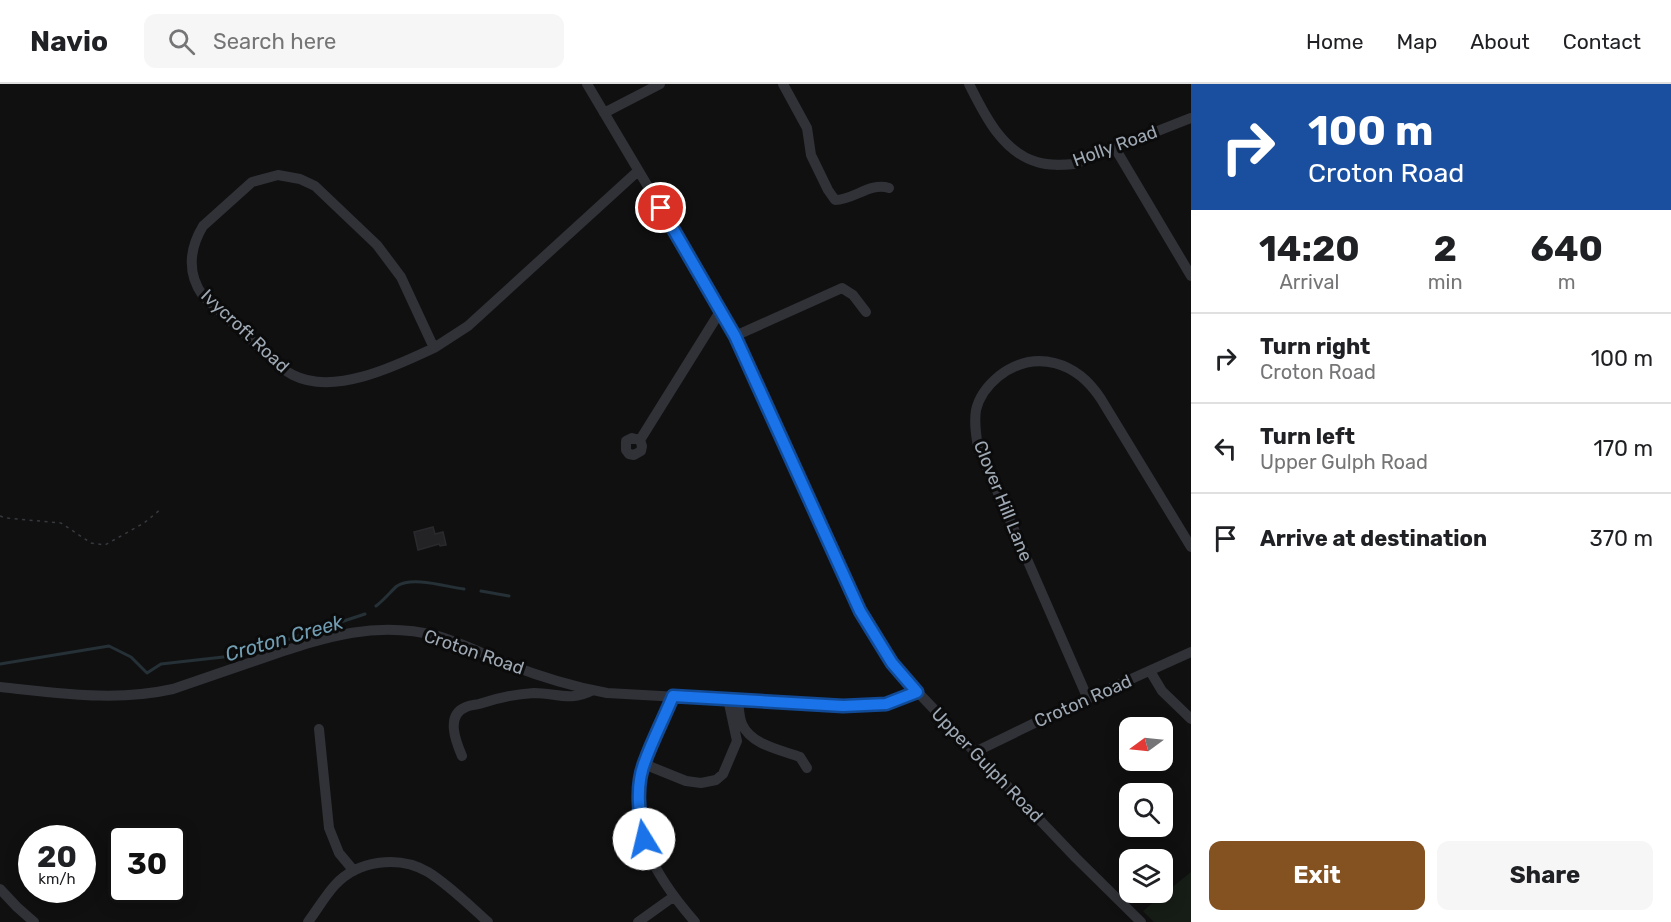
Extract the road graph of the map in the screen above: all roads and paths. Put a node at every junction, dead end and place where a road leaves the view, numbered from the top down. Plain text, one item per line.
1 (587, 84) edge
2 (660, 84) edge
3 (783, 84) edge
4 (969, 84) edge
5 (604, 113) junction
6 (1191, 118) edge
7 (1114, 148) junction
8 (638, 171) junction
9 (889, 188) dead end
10 (1191, 276) edge
11 (721, 310) junction
12 (866, 312) dead end
13 (735, 336) junction
14 (434, 348) junction
15 (640, 440) dead end
16 (161, 509) dead end
17 (0, 516) edge
18 (1191, 547) edge
19 (1191, 652) edge
20 (1150, 671) junction
21 (0, 687) edge
22 (593, 690) junction
23 (917, 692) junction
24 (673, 696) junction
25 (1088, 699) junction
26 (733, 700) junction
27 (1191, 718) edge
28 (319, 729) dead end
29 (975, 752) junction
30 (462, 756) dead end
31 (644, 764) junction
32 (807, 768) dead end
33 (354, 871) junction
34 (0, 889) edge
35 (674, 897) junction
36 (1138, 918) edge
37 (34, 922) edge
38 (308, 922) edge
39 (488, 922) edge
40 (638, 922) edge
41 (695, 922) edge
42 (1124, 922) edge

1 - 5 street, Upper Gulph Road
2 - 5 street
3 - 9 street
4 - 7 street, Holly Road
5 - 8 street, Upper Gulph Road
6 - 7 street, Holly Road
7 - 10 street
8 - 11 street, Upper Gulph Road
8 - 14 street, Ivycroft Road
11 - 13 street, Upper Gulph Road
11 - 15 street
12 - 13 street
13 - 23 street, Upper Gulph Road
14 - 14 street, Ivycroft Road
16 - 17 path
18 - 25 street, Clover Hill Lane
19 - 20 street, Croton Road
20 - 25 street, Croton Road
20 - 27 street
21 - 22 street, Croton Road
22 - 24 street, Croton Road
22 - 30 street
23 - 26 street, Croton Road
23 - 29 street, Upper Gulph Road
24 - 26 street, Croton Road
24 - 31 street
25 - 29 street, Croton Road
26 - 31 street
26 - 32 street
28 - 33 street
29 - 36 street, Upper Gulph Road
31 - 35 street
33 - 38 street
33 - 39 street
34 - 37 street
35 - 40 street
35 - 41 street
36 - 42 street

